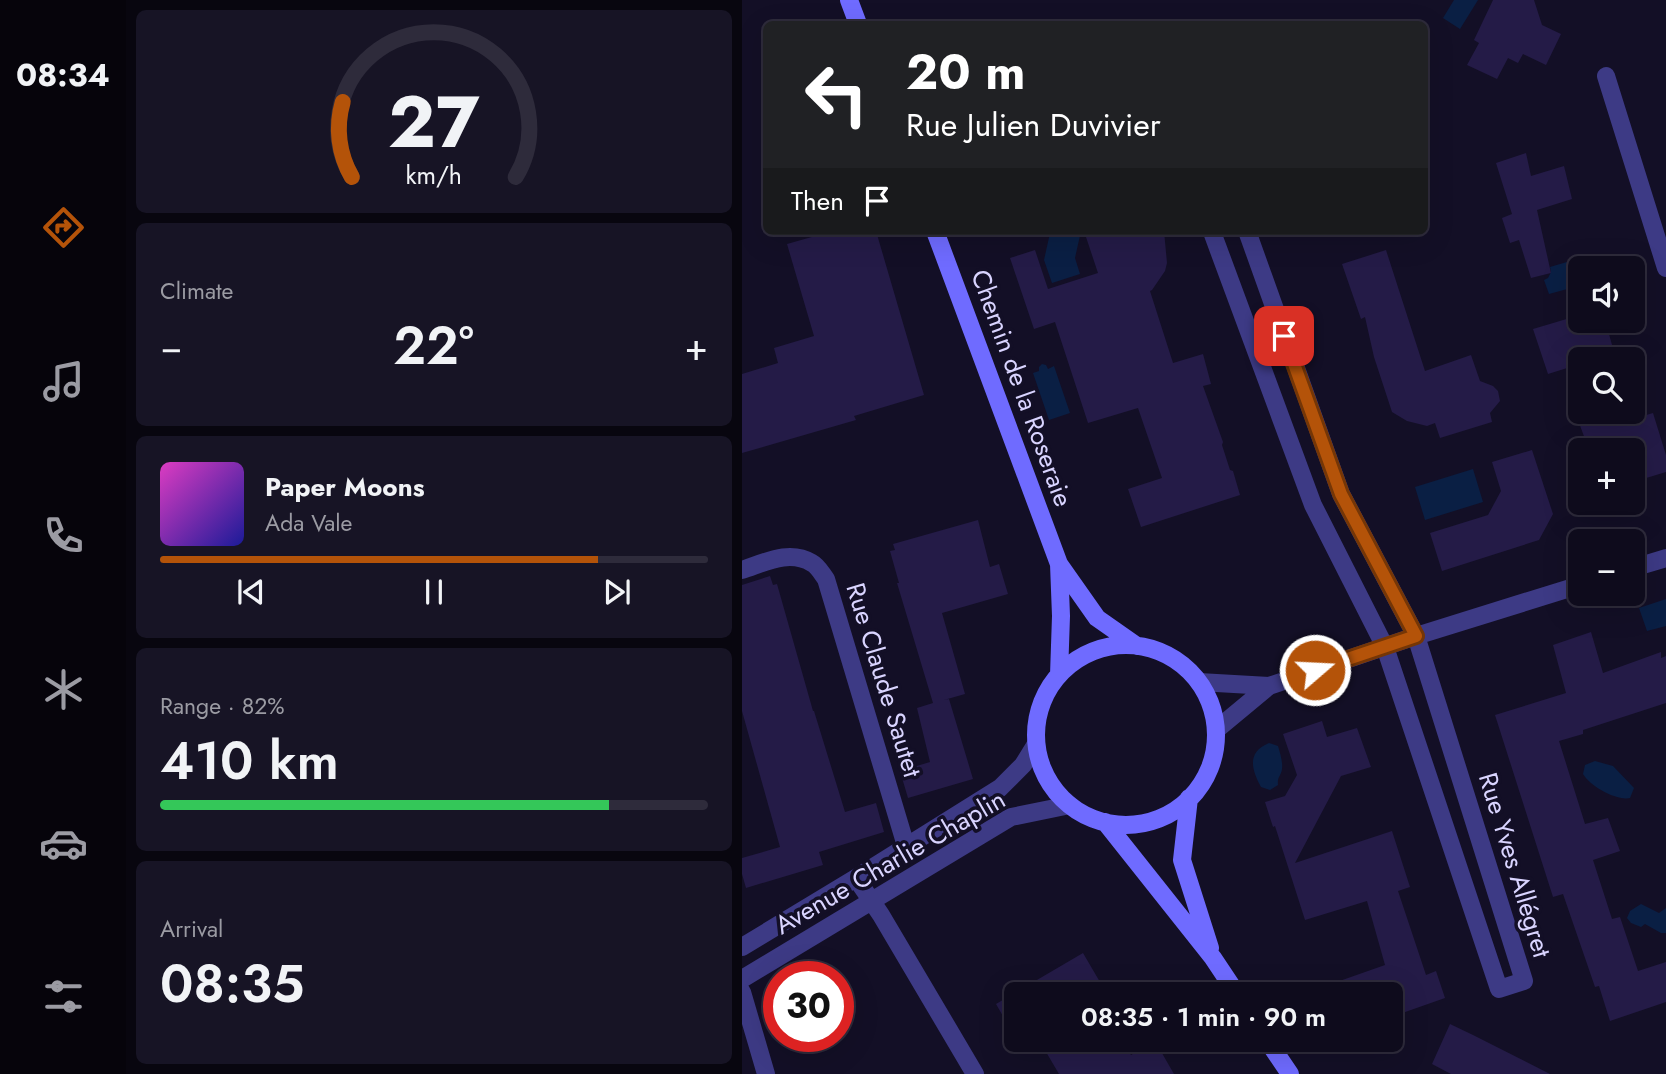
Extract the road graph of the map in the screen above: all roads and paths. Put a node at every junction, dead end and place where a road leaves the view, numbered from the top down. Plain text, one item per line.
1 (849, 0) edge
2 (857, 21) edge
3 (1606, 76) dead end
4 (936, 235) edge
5 (1213, 235) edge
6 (1248, 235) edge
7 (1666, 268) edge
8 (1666, 558) edge
9 (1059, 564) junction
10 (1645, 564) edge
11 (742, 570) edge
12 (1568, 589) edge
13 (1416, 636) junction
14 (1138, 646) junction
15 (1385, 647) junction
16 (1059, 675) junction
17 (1199, 682) junction
18 (1269, 686) junction
19 (1216, 730) junction
20 (1036, 744) junction
21 (1189, 798) junction
22 (1070, 805) junction
23 (1105, 822) junction
24 (906, 846) junction
25 (856, 878) junction
26 (871, 899) junction
27 (742, 947) edge
28 (1213, 958) junction
29 (742, 979) edge
30 (1229, 982) edge
31 (742, 992) edge
32 (1275, 1052) edge
33 (766, 1074) edge
34 (975, 1074) edge
35 (1290, 1074) edge

1 - 2 street
3 - 7 street
4 - 9 street, Chemin de la Roseraie
5 - 15 street
6 - 13 street
8 - 10 street
9 - 14 street, Chemin de la Roseraie
9 - 16 street, Chemin de la Roseraie
11 - 24 street, Rue Claude Sautet
12 - 13 street
13 - 15 street
13 - 15 street, Rue Yves Allégret
14 - 16 street
14 - 17 street
15 - 18 street
16 - 20 street
17 - 18 street
17 - 19 street
18 - 19 street
19 - 21 street
20 - 22 street
20 - 24 street, Avenue Charlie Chaplin
21 - 23 street
21 - 28 street
22 - 23 street
22 - 26 street, Avenue Charlie Chaplin
23 - 28 street
24 - 25 street, Avenue Charlie Chaplin
25 - 26 street
25 - 27 street, Avenue Charlie Chaplin
26 - 29 street, Avenue Charlie Chaplin
26 - 34 street
28 - 30 street
31 - 33 street
32 - 35 street

